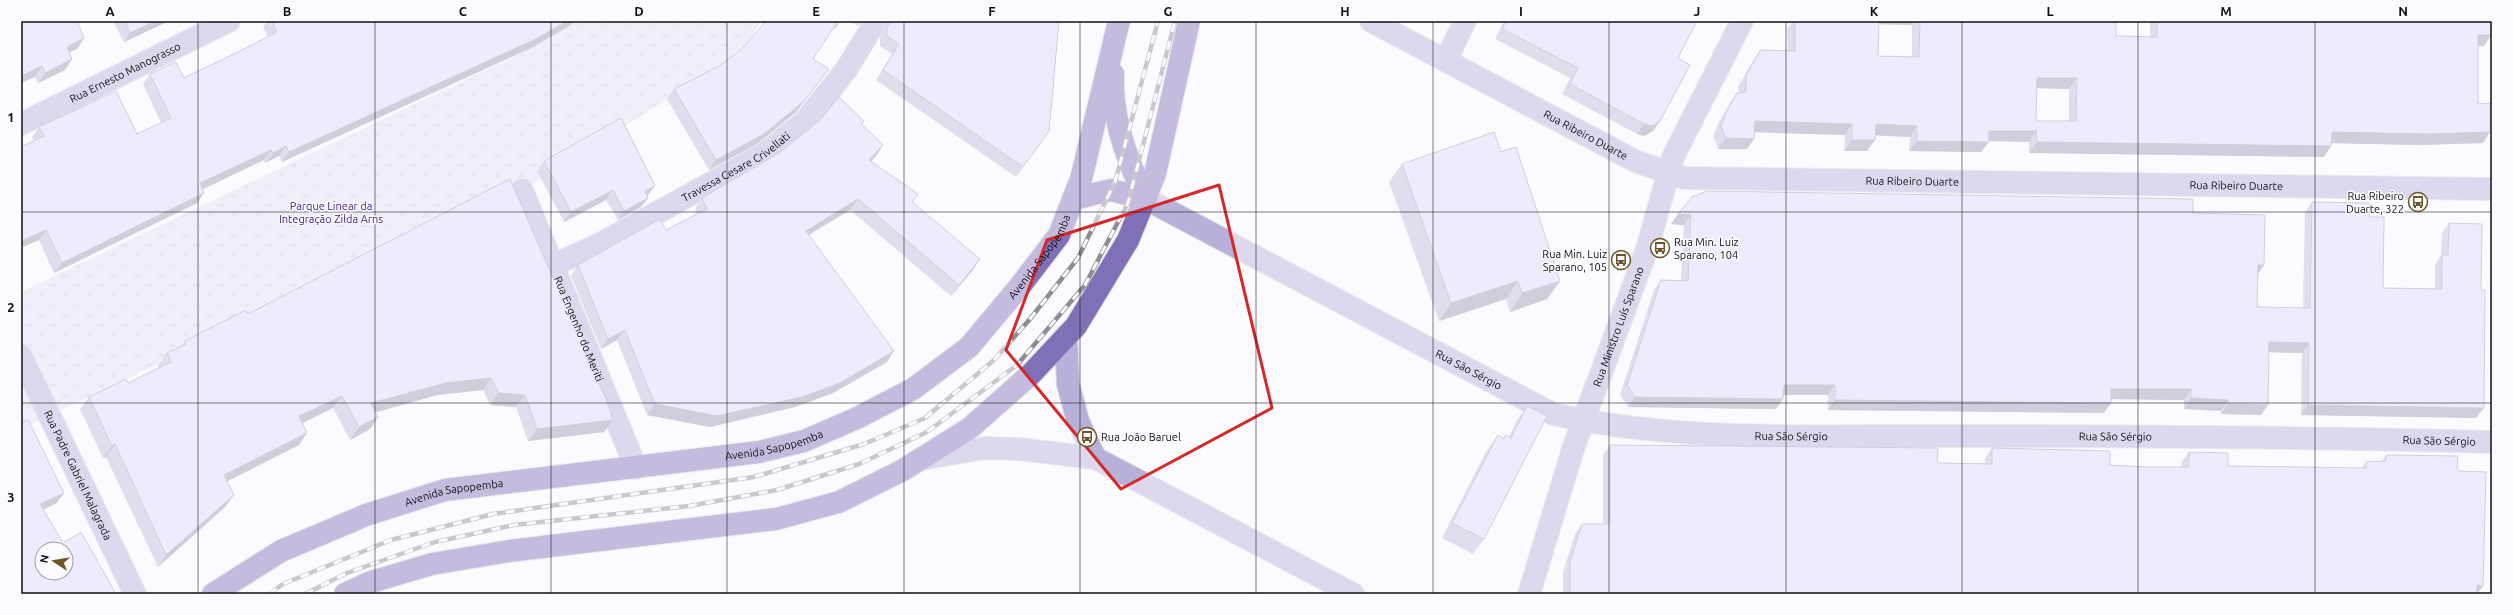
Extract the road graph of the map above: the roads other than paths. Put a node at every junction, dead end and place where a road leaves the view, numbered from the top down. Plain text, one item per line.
1 (229, 21) edge
2 (876, 21) edge
3 (1118, 21) edge
4 (1189, 21) edge
5 (1371, 21) edge
6 (1465, 21) edge
7 (1742, 21) edge
8 (1114, 45) junction
9 (1446, 60) junction
10 (21, 124) edge
11 (1669, 173) junction
12 (2492, 189) edge
13 (522, 190) dead end
14 (1073, 199) junction
15 (1146, 199) junction
16 (554, 265) junction
17 (1066, 336) junction
18 (21, 356) edge
19 (1584, 421) junction
20 (2492, 442) edge
21 (1095, 458) junction
22 (921, 459) junction
23 (636, 468) junction
24 (135, 594) edge
25 (213, 594) edge
26 (345, 594) edge
27 (1354, 594) edge
28 (1529, 594) edge

1 - 10 street, Rua Ernesto Manograsso
2 - 16 street, Travessa Cesare Crivellati
3 - 8 main road, Avenida Sapopemba
4 - 15 main road
5 - 9 street, Rua Ribeiro Duarte
6 - 9 street
7 - 11 street, Rua Ministro Luís Sparano
8 - 14 main road, Avenida Sapopemba
8 - 15 main road
9 - 11 street, Rua Ribeiro Duarte
11 - 12 street, Rua Ribeiro Duarte
11 - 19 street, Rua Ministro Luís Sparano
13 - 16 street, Rua Engenho do Meriti
14 - 15 main road
14 - 23 main road, Avenida Sapopemba
15 - 17 main road
15 - 19 street, Rua São Sérgio
16 - 23 street, Rua Engenho do Meriti
17 - 21 street
17 - 22 main road
18 - 24 street, Rua Padre Gabriel Malagrada
19 - 20 street, Rua São Sérgio
19 - 28 street, Rua Ministro Luís Sparano
21 - 22 street
21 - 27 street
22 - 26 main road
23 - 25 main road, Avenida Sapopemba

